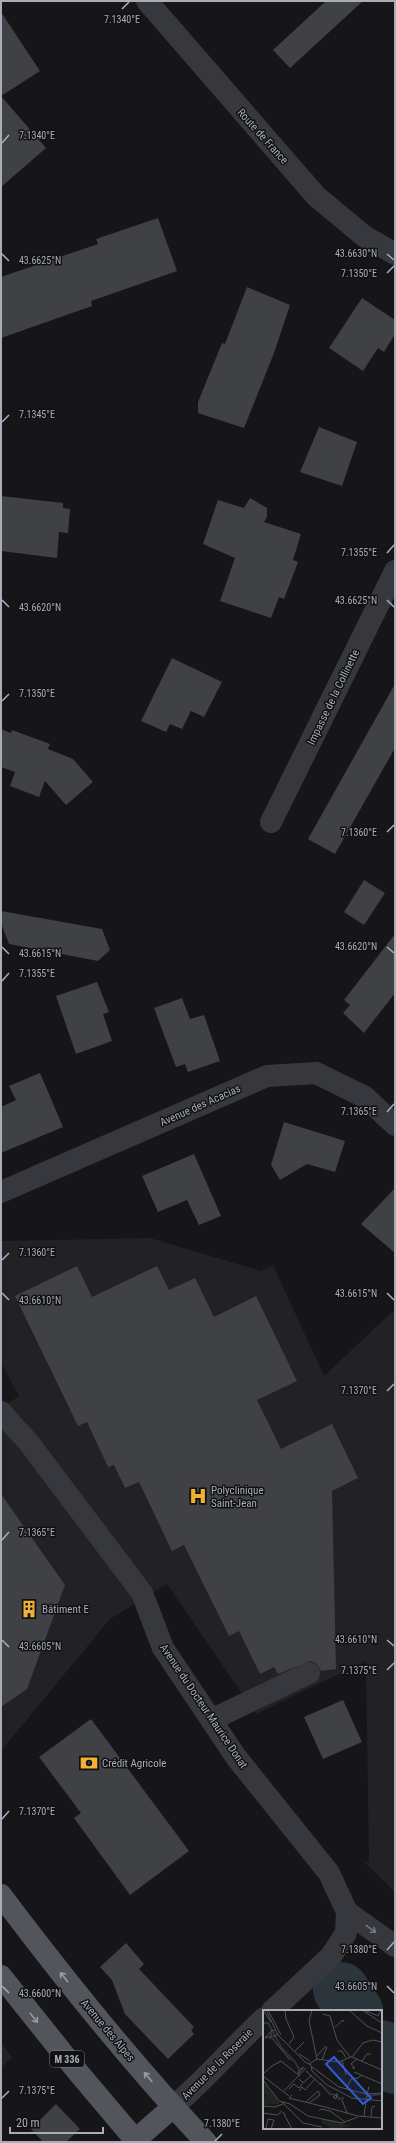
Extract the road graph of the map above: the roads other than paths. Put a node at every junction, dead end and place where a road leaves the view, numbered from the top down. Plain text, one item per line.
1 (147, 1) edge
2 (395, 254) edge
3 (395, 571) edge
4 (271, 822) dead end
5 (395, 1125) edge
6 (1, 1192) edge
7 (1, 1412) edge
8 (309, 1673) dead end
9 (211, 1720) junction
10 (1, 1895) edge
11 (347, 1912) junction
12 (395, 1946) edge
13 (1, 1976) edge
14 (273, 2010) edge
15 (263, 2019) edge
16 (173, 2107) junction
17 (135, 2141) edge
18 (206, 2142) edge

1 - 2 street, Route de France
3 - 4 street, Impasse de la Collinette
5 - 6 street, Avenue des Acacias
7 - 9 street, Avenue du Docteur Maurice Donat
8 - 9 street
9 - 11 street, Avenue du Docteur Maurice Donat
16 -> 10 main road, Avenue des Alpes
11 -> 12 street, Avenue du Docteur Maurice Donat
11 - 14 street
13 -> 17 main road, M 336
15 - 16 street, Avenue de la Roseraie
16 - 17 main road, Avenue de la Roseraie
16 - 18 main road, Avenue des Alpes

